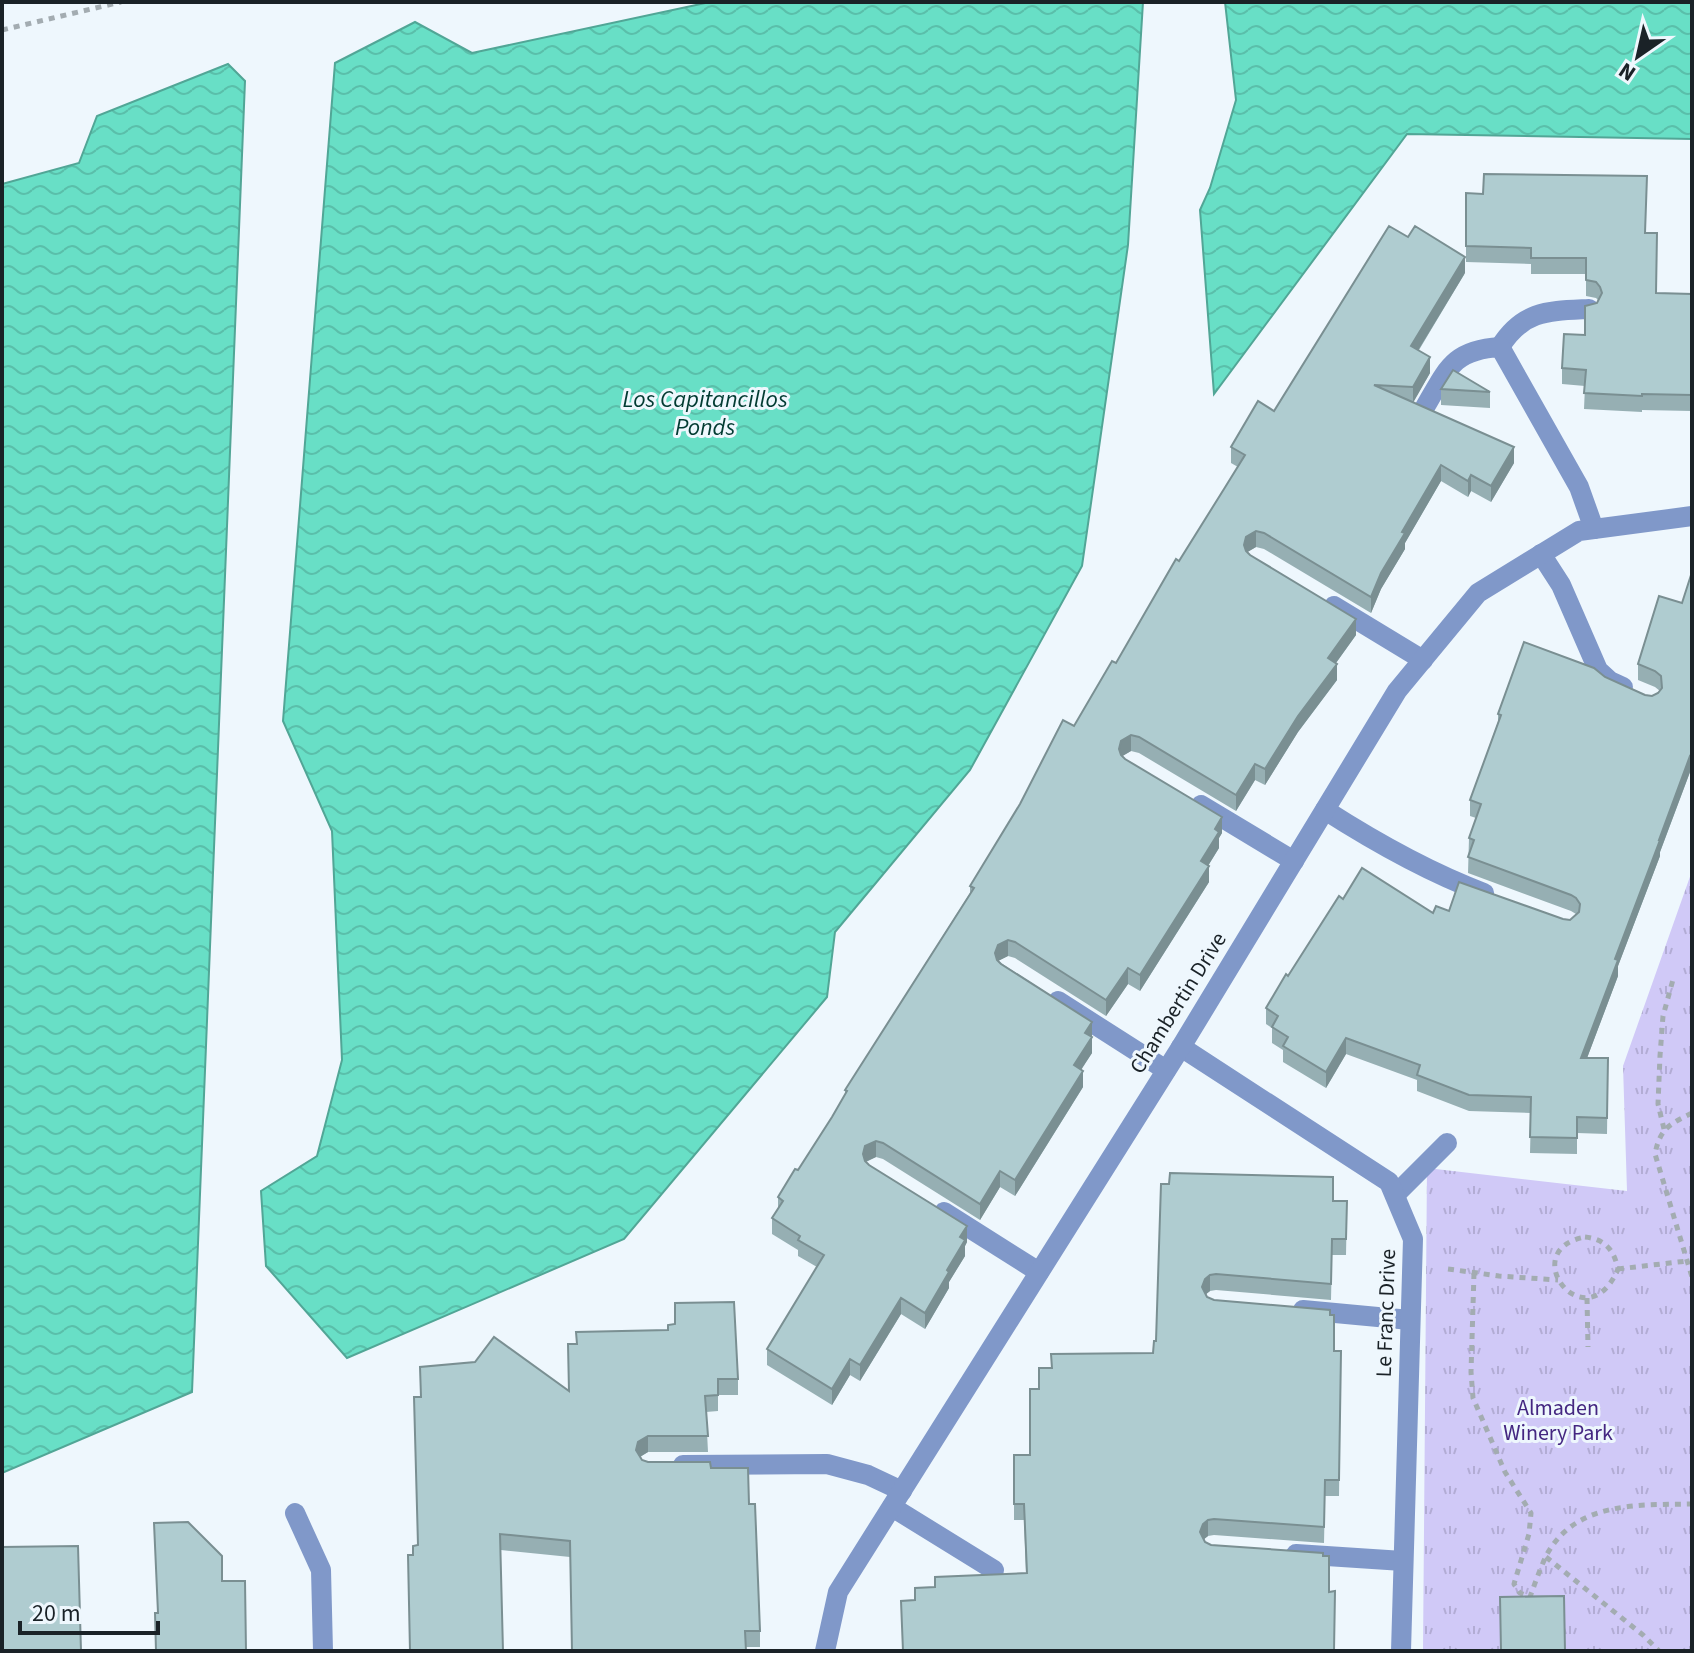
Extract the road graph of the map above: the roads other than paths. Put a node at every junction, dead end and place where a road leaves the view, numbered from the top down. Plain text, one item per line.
1 (1589, 309) edge
2 (1500, 347) junction
3 (1425, 407) edge
4 (1692, 516) edge
5 (1594, 529) junction
6 (1541, 554) junction
7 (1323, 599) edge
8 (1423, 660) junction
9 (1637, 693) edge
10 (1184, 795) edge
11 (1325, 810) junction
12 (1294, 861) junction
13 (1508, 901) edge
14 (1046, 993) edge
15 (1181, 1047) junction
16 (1166, 1070) junction
17 (1447, 1143) dead end
18 (1395, 1195) junction
19 (928, 1202) edge
20 (1039, 1272) junction
21 (1290, 1309) edge
22 (1410, 1320) junction
23 (663, 1465) edge
24 (897, 1499) junction
25 (295, 1513) dead end
26 (1272, 1552) edge
27 (1403, 1561) junction
28 (994, 1570) dead end
29 (323, 1651) edge
30 (825, 1651) edge
31 (1401, 1651) edge

1 - 2 street
2 - 3 street
2 - 5 street
4 - 5 street, Chambertin Drive
5 - 6 street, Chambertin Drive
6 - 8 street, Chambertin Drive
6 - 9 street
7 - 8 street
8 - 11 street, Chambertin Drive
10 - 12 street
11 - 12 street, Chambertin Drive
11 - 13 street
12 - 15 street, Chambertin Drive
14 - 16 street
15 - 16 street, Chambertin Drive
15 - 18 street, Le Franc Drive
16 - 20 street, Chambertin Drive
17 - 18 street
18 - 22 street, Le Franc Drive
19 - 20 street
20 - 24 street, Chambertin Drive
21 - 22 street
22 - 27 street, Le Franc Drive
23 - 24 street
24 - 28 street
24 - 30 street, Chambertin Drive
25 - 29 street
26 - 27 street
27 - 31 street, Le Franc Drive

